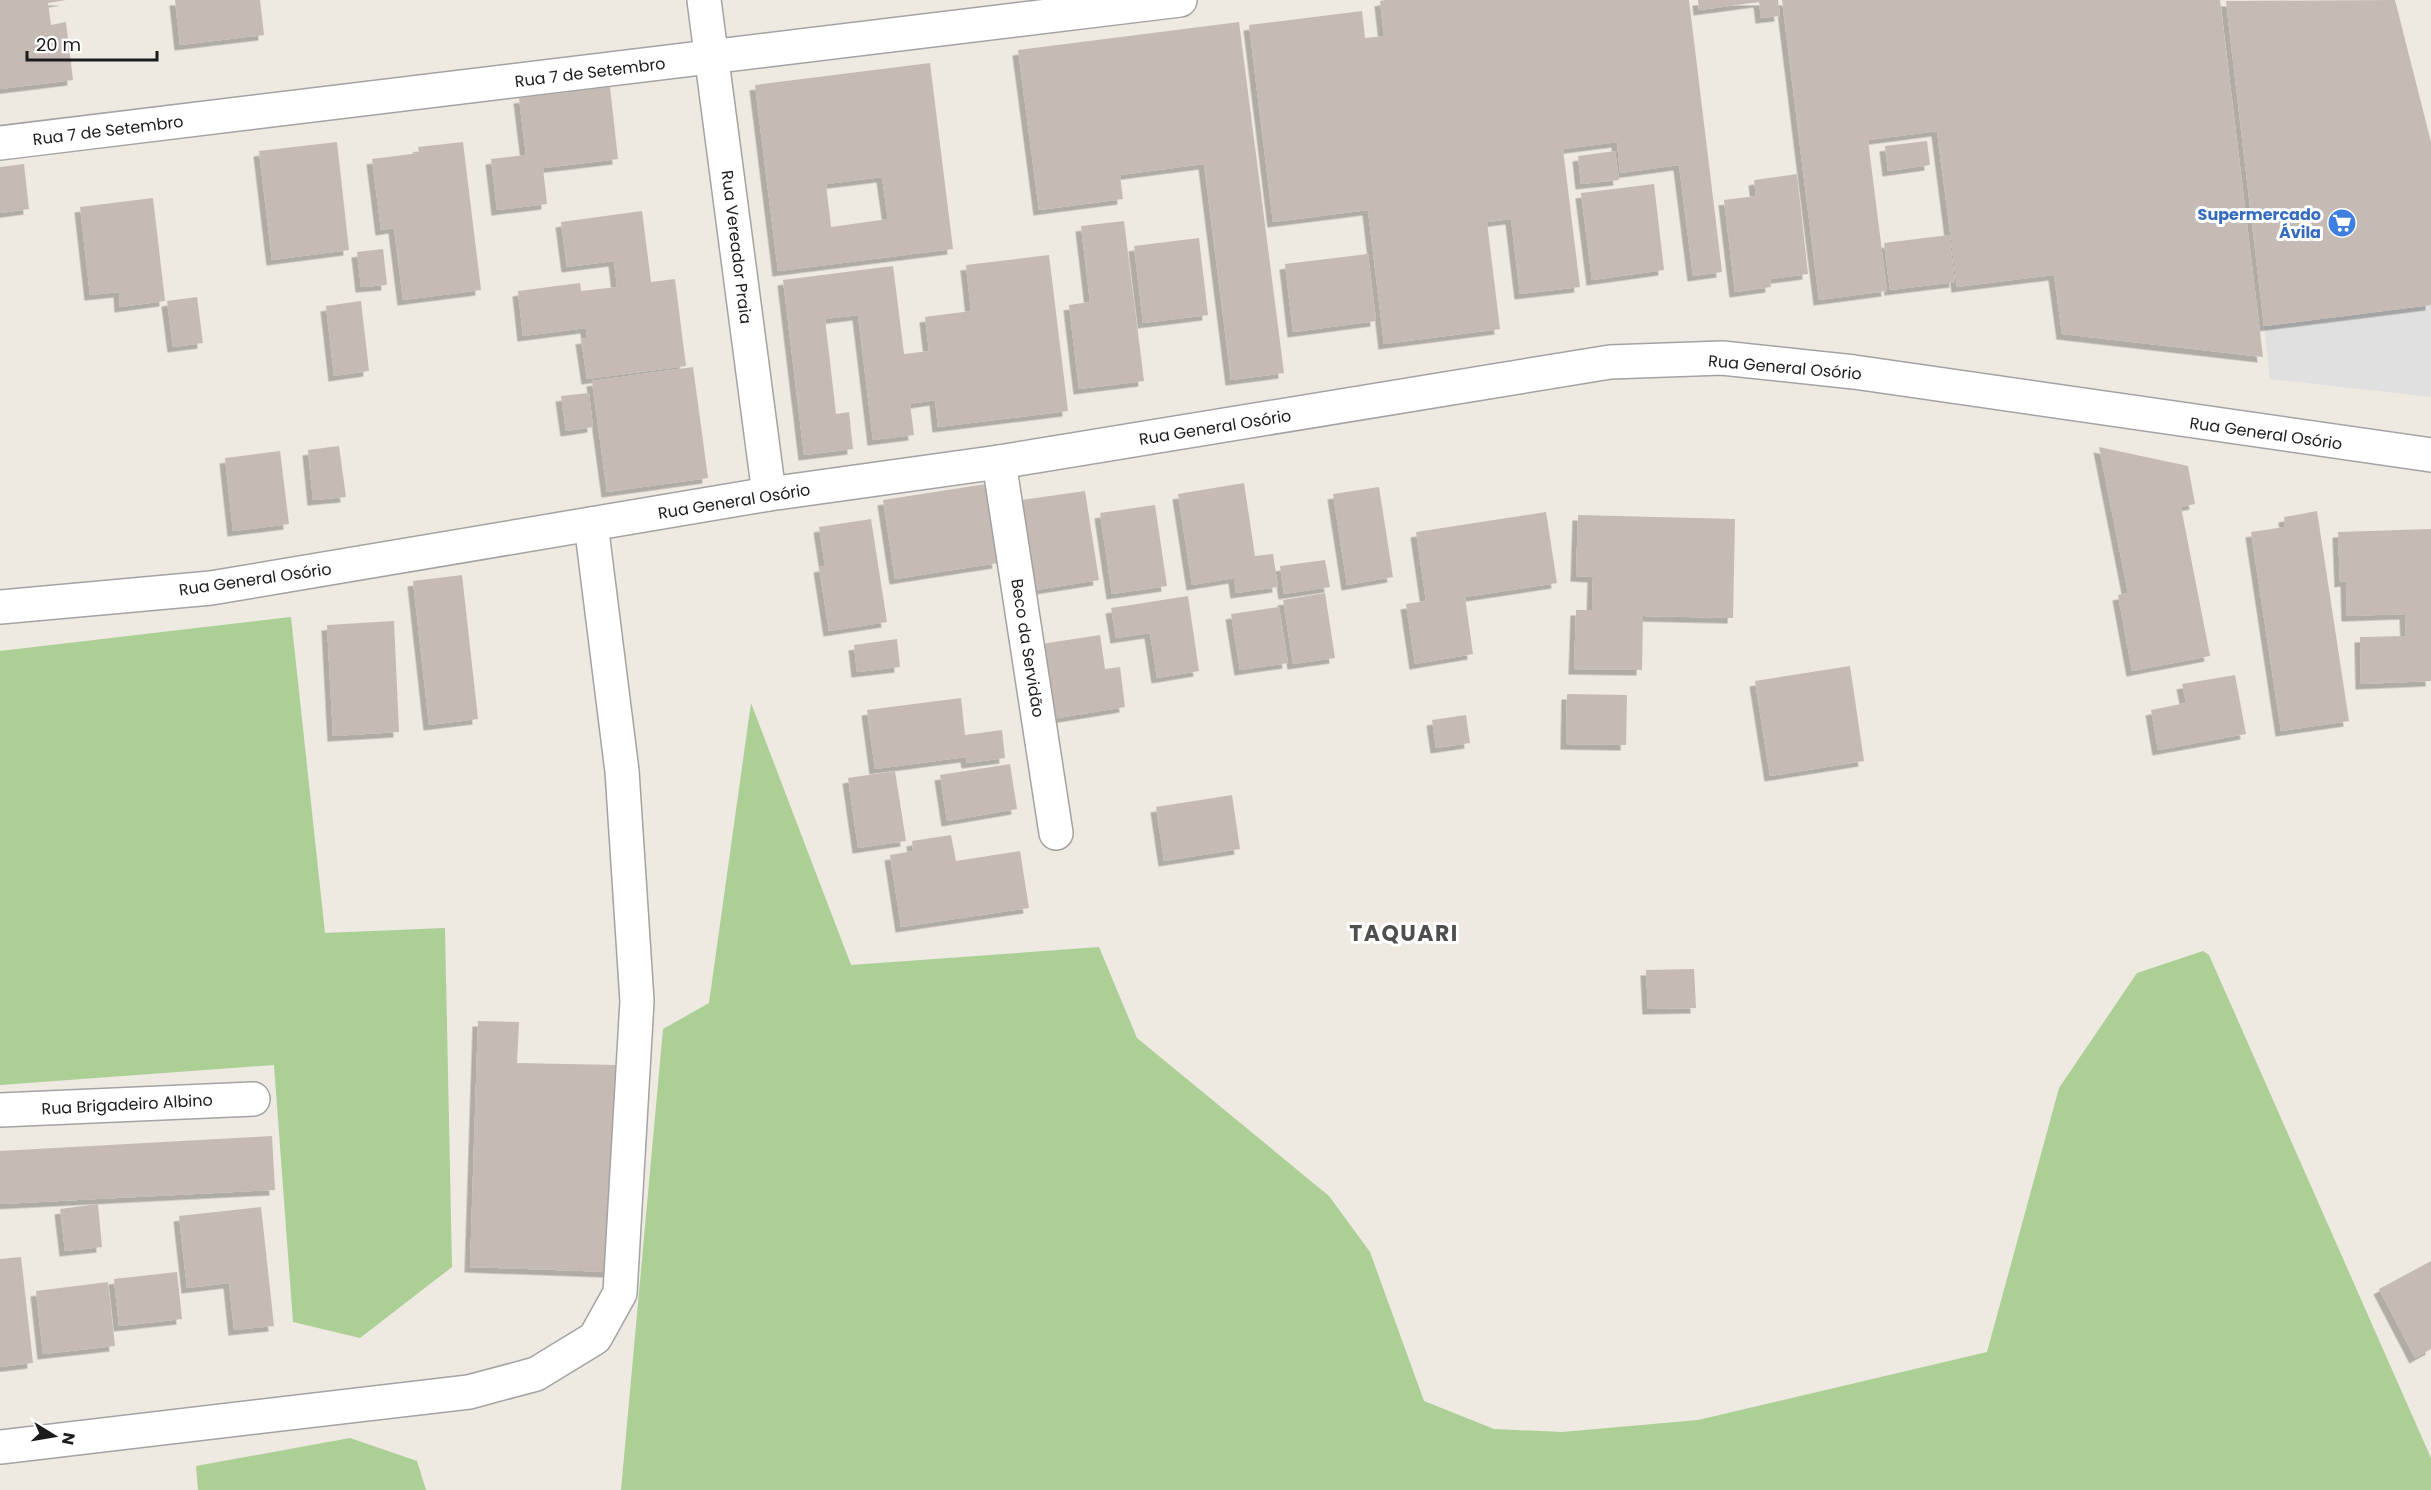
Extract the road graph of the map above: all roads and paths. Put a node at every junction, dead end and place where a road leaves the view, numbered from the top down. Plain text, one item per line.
1 (704, 0) edge
2 (1180, 0) edge
3 (712, 57) junction
4 (0, 143) edge
5 (2431, 455) edge
6 (999, 462) junction
7 (769, 494) junction
8 (591, 524) junction
9 (0, 607) edge
10 (1056, 833) dead end
11 (253, 1099) dead end
12 (0, 1110) edge
13 (0, 1447) edge

1 - 3 street, Rua Vereador Praia
2 - 3 street, Rua 7 de Setembro
3 - 4 street, Rua 7 de Setembro
3 - 7 street, Rua Vereador Praia
5 - 6 street, Rua General Osório
6 - 7 street, Rua General Osório
6 - 10 street, Beco da Servidão
7 - 8 street, Rua General Osório
8 - 9 street, Rua General Osório
8 - 13 street
11 - 12 street, Rua Brigadeiro Albino

